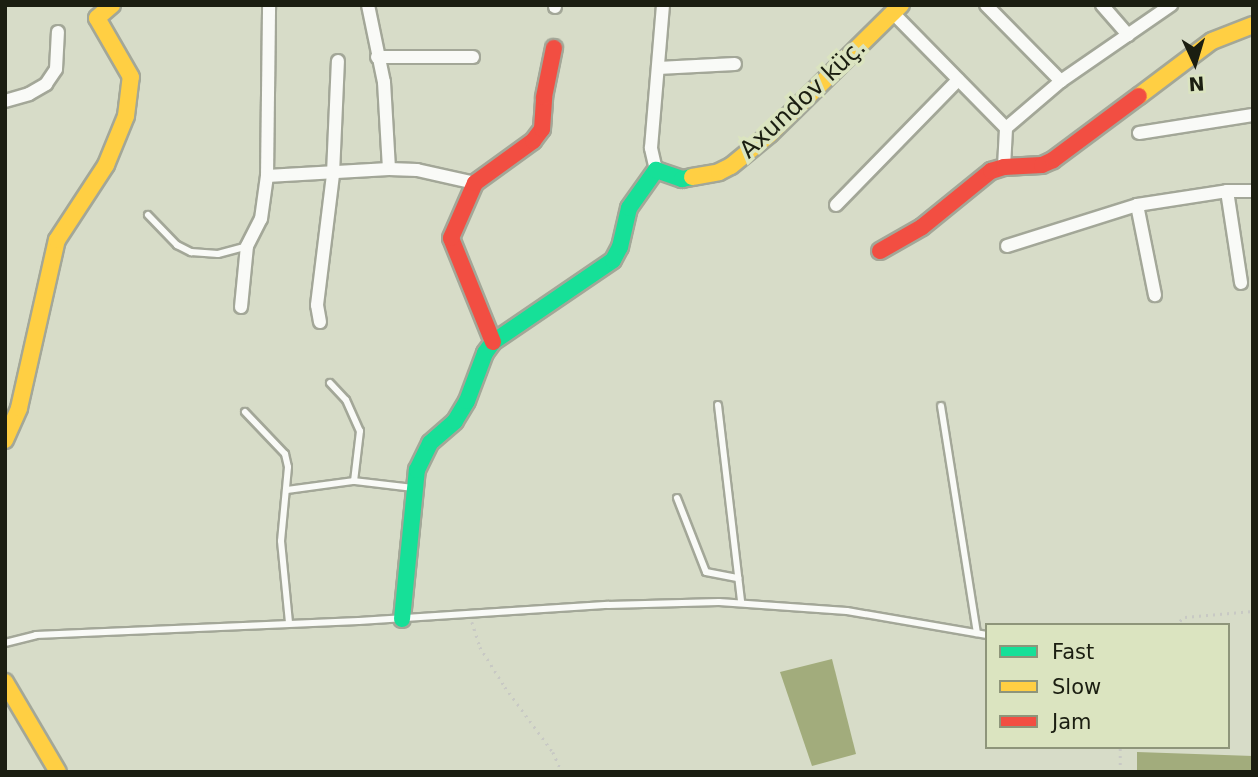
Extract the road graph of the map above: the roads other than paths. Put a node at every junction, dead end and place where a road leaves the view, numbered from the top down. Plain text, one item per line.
1 (112, 5) edge
2 (269, 5) edge
3 (368, 5) edge
4 (663, 5) edge
5 (986, 5) edge
6 (1102, 5) edge
7 (1171, 5) edge
8 (897, 9) edge
9 (96, 12) edge
10 (1253, 25) edge
11 (58, 32) dead end
12 (1128, 35) junction
13 (554, 48) dead end
14 (377, 57) junction
15 (473, 57) dead end
16 (338, 61) dead end
17 (735, 64) dead end
18 (657, 68) junction
19 (958, 80) junction
20 (1060, 81) junction
21 (5, 101) edge
22 (1253, 115) edge
23 (1006, 128) junction
24 (1139, 133) dead end
25 (1004, 167) junction
26 (389, 169) junction
27 (656, 170) junction
28 (333, 174) junction
29 (267, 176) junction
30 (475, 183) junction
31 (1227, 191) junction
32 (1253, 191) edge
33 (836, 205) dead end
34 (1137, 205) junction
35 (148, 215) dead end
36 (247, 246) junction
37 (1007, 246) dead end
38 (880, 251) dead end
39 (1241, 282) dead end
40 (1155, 295) dead end
41 (241, 307) dead end
42 (320, 322) dead end
43 (493, 342) junction
44 (330, 383) dead end
45 (718, 405) dead end
46 (941, 407) dead end
47 (245, 411) dead end
48 (5, 440) edge
49 (354, 481) junction
50 (415, 488) junction
51 (286, 490) junction
52 (677, 498) dead end
53 (738, 578) junction
54 (741, 602) junction
55 (402, 619) junction
56 (289, 622) junction
57 (977, 633) junction
58 (985, 635) edge
59 (5, 643) edge
60 (5, 682) edge
61 (58, 772) edge

1 - 9 street
2 - 29 street
3 - 14 street
4 - 18 street
5 - 20 street
6 - 12 street
7 - 12 street
8 - 19 street
8 - 27 street, Axundov küç.
9 - 48 street
10 - 25 street
11 - 21 street
12 - 20 street
13 - 30 street
14 - 15 street
14 - 26 street
16 - 28 street
17 - 18 street
18 - 27 street
19 - 23 street
19 - 33 street
20 - 23 street
22 - 24 street
23 - 25 street
25 - 38 street
26 - 28 street
26 - 30 street
27 - 43 street
28 - 29 street
28 - 42 street
29 - 36 street
30 - 43 street
31 - 32 street
31 - 34 street
31 - 39 street
34 - 37 street
34 - 40 street
35 - 36 lane
36 - 41 street
43 - 50 street
44 - 49 lane
45 - 53 lane
46 - 57 lane
47 - 51 lane
49 - 50 lane
49 - 51 lane
50 - 55 street
51 - 56 lane
52 - 53 lane
53 - 54 lane
54 - 55 lane
54 - 57 lane
55 - 56 lane
56 - 59 lane
57 - 58 lane
60 - 61 street

